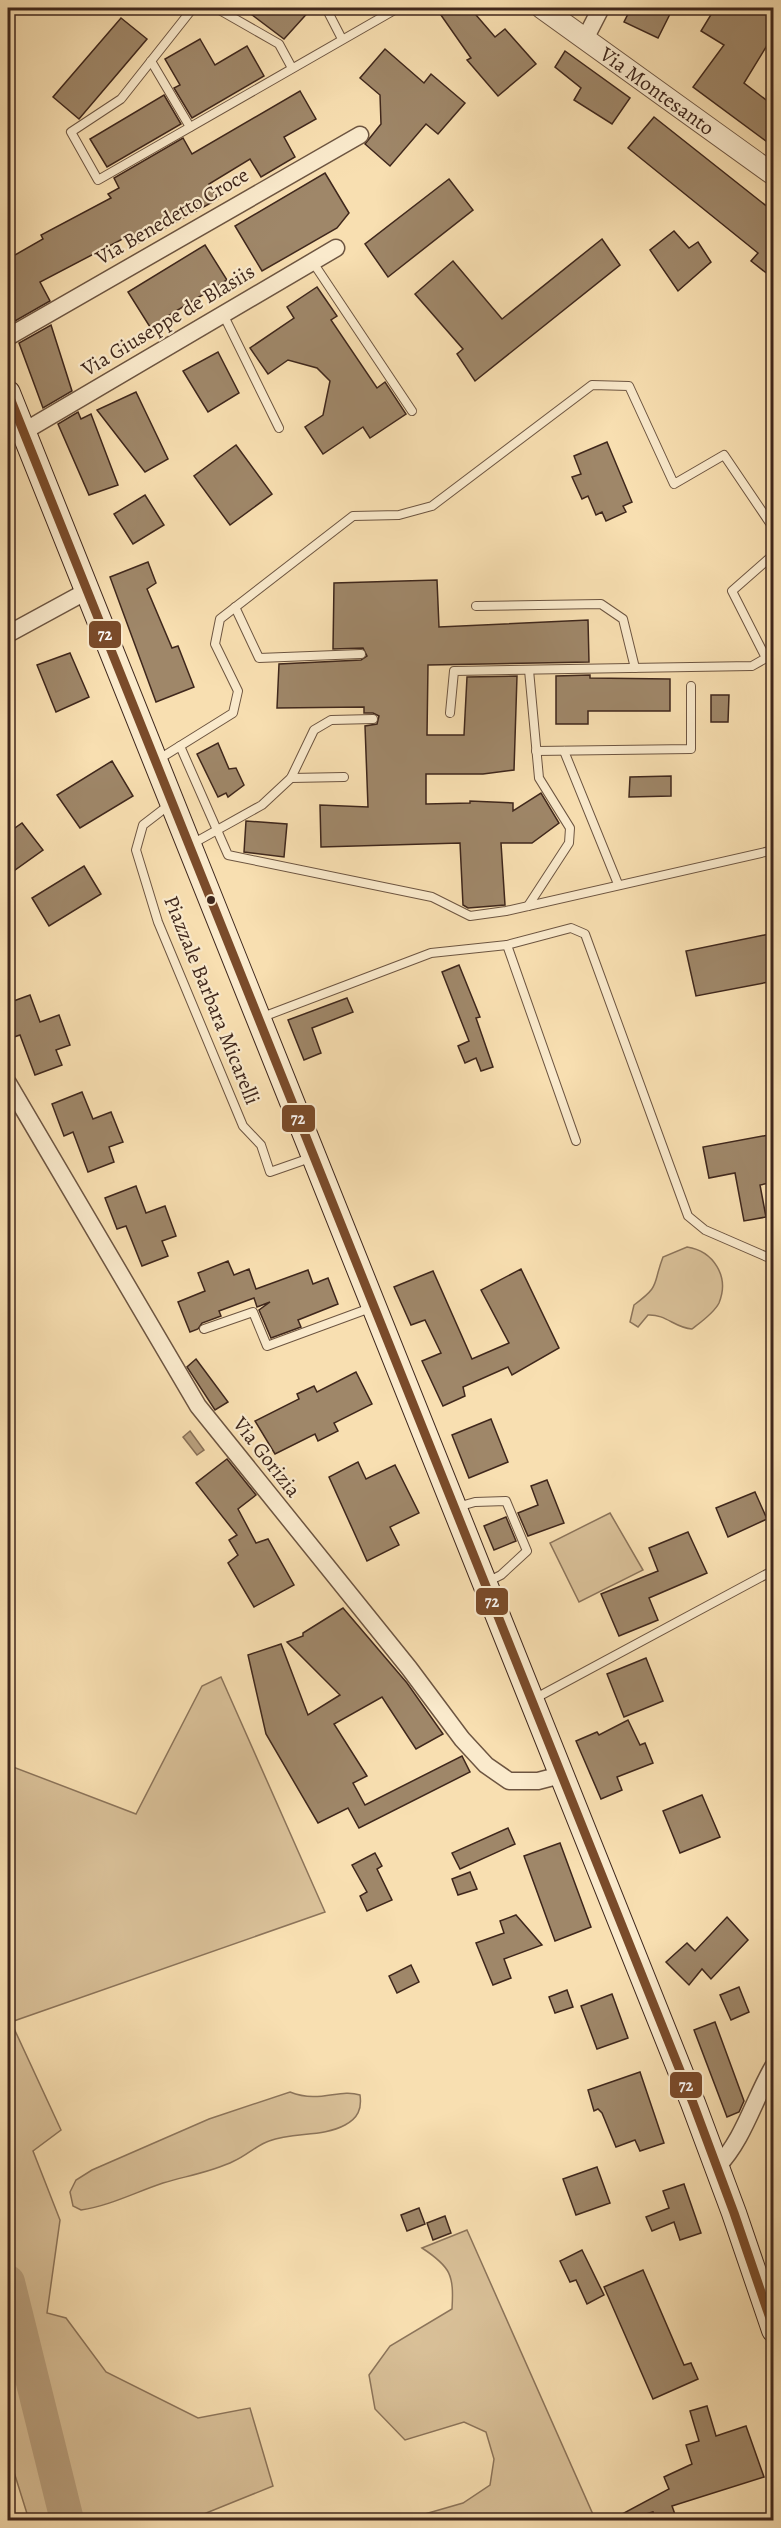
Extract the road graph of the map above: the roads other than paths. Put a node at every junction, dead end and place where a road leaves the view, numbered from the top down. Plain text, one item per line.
1 (193, 8) edge
2 (216, 8) edge
3 (326, 8) edge
4 (398, 8) edge
5 (542, 8) edge
6 (601, 8) edge
7 (342, 39) junction
8 (585, 39) junction
9 (151, 61) junction
10 (292, 68) junction
11 (190, 127) junction
12 (360, 135) dead end
13 (774, 175) edge
14 (336, 248) dead end
15 (312, 261) junction
16 (223, 314) junction
17 (8, 337) edge
18 (8, 393) edge
19 (412, 411) dead end
20 (279, 428) dead end
21 (23, 432) junction
22 (774, 529) edge
23 (774, 554) edge
24 (87, 591) junction
25 (476, 606) dead end
26 (235, 607) junction
27 (8, 634) edge
28 (361, 654) dead end
29 (635, 668) junction
30 (529, 670) junction
31 (691, 686) dead end
32 (450, 713) dead end
33 (373, 719) dead end
34 (180, 746) junction
35 (536, 751) junction
36 (564, 751) junction
37 (155, 761) junction
38 (344, 777) dead end
39 (291, 778) junction
40 (171, 802) junction
41 (217, 829) junction
42 (189, 846) junction
43 (774, 850) edge
44 (618, 884) junction
45 (528, 906) junction
46 (507, 945) junction
47 (258, 1018) junction
48 (8, 1083) edge
49 (576, 1141) dead end
50 (313, 1157) junction
51 (774, 1260) edge
52 (373, 1307) junction
53 (204, 1329) dead end
54 (454, 1508) junction
55 (774, 1570) edge
56 (484, 1583) junction
57 (531, 1701) junction
58 (561, 1775) junction
59 (774, 2065) edge
60 (717, 2167) junction
61 (774, 2330) edge

1 - 9 lane
2 - 10 lane
3 - 7 lane
4 - 7 lane
5 - 8 street, Via Montesanto
6 - 8 street
7 - 10 lane
8 - 13 street, Via Montesanto
9 - 11 lane
9 - 11 lane
10 - 11 lane
12 - 17 street, Via Benedetto Croce
14 - 15 street, Via Giuseppe de Blasiis
15 - 16 street, Via Giuseppe de Blasiis
15 - 19 lane
16 - 20 lane
16 - 21 street, Via Giuseppe de Blasiis
18 - 21 main road
21 - 24 main road
22 - 26 lane
23 - 29 lane
24 - 27 street
24 - 37 main road
25 - 29 lane
26 - 28 lane
26 - 34 lane
29 - 30 lane
30 - 32 lane
30 - 35 lane
31 - 36 lane
33 - 39 lane
34 - 37 lane
34 - 41 lane
35 - 36 lane
35 - 45 lane
36 - 44 lane
37 - 40 main road
38 - 39 lane
39 - 41 lane
40 - 42 main road
40 - 50 lane, Piazzale Barbara Micarelli
41 - 42 lane
41 - 45 lane
42 - 47 main road
43 - 44 lane
44 - 45 lane
46 - 47 lane
46 - 49 lane
46 - 51 lane
47 - 50 main road
48 - 58 street, Via Gorizia
50 - 52 main road
52 - 53 lane
52 - 54 main road
54 - 56 main road
54 - 56 lane
55 - 57 lane
56 - 57 main road
57 - 58 main road
58 - 60 main road
59 - 60 street
60 - 61 main road

